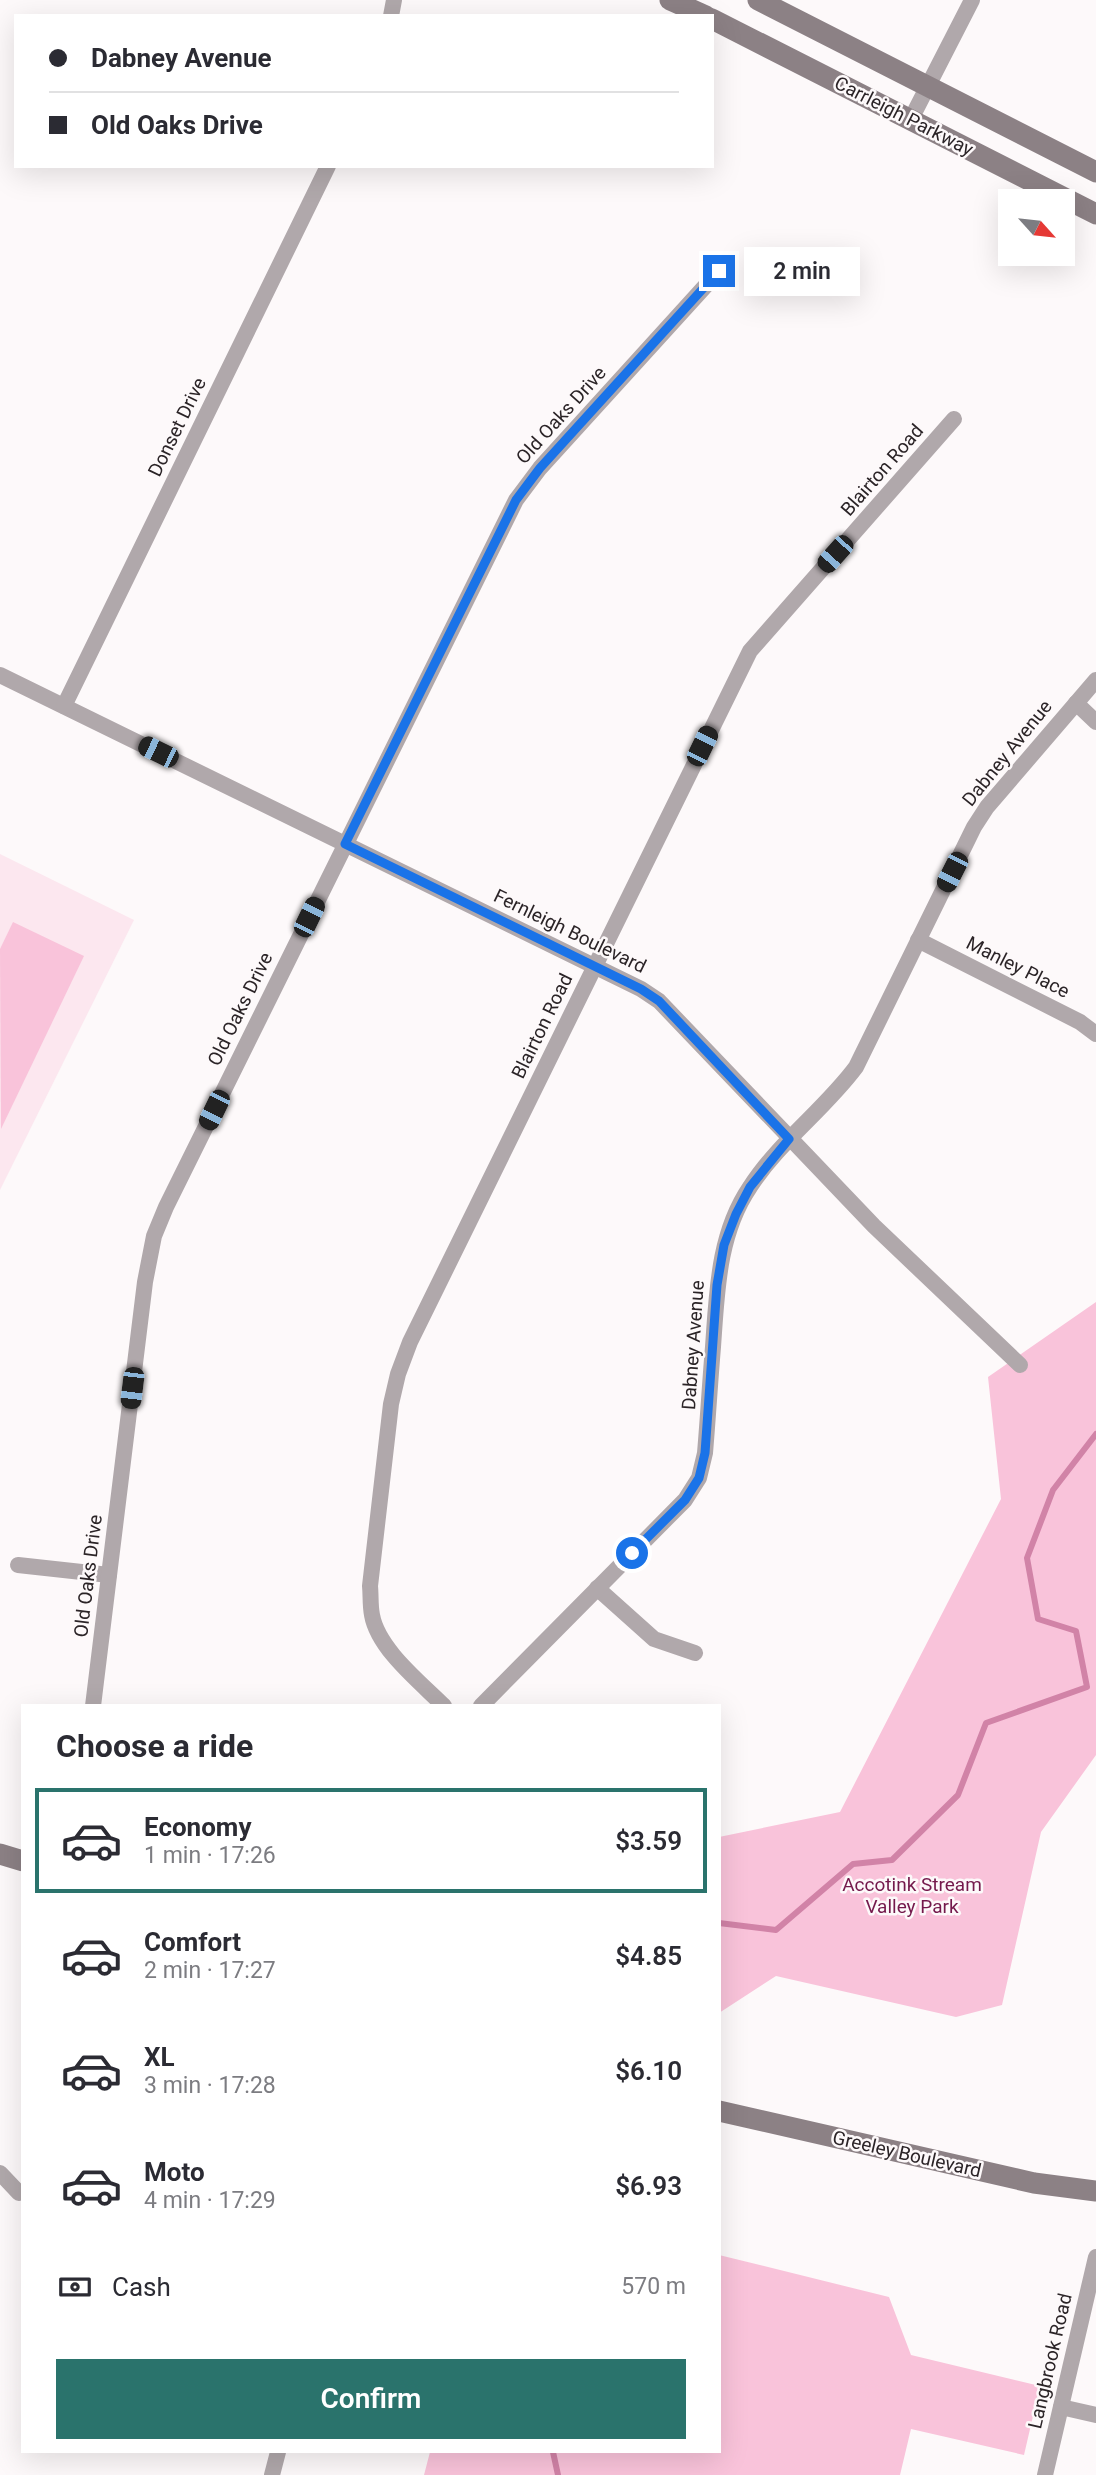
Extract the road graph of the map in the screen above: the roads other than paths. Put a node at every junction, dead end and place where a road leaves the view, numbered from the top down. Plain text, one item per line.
1 (670, 0) edge
2 (758, 0) edge
3 (972, 0) edge
4 (702, 14) edge
5 (714, 20) edge
6 (927, 86) junction
7 (911, 119) junction
8 (327, 168) edge
9 (1096, 172) edge
10 (1096, 214) edge
11 (719, 271) dead end
12 (954, 419) dead end
13 (0, 675) edge
14 (1096, 680) edge
15 (1076, 703) junction
16 (64, 706) junction
17 (1096, 722) edge
18 (345, 844) junction
19 (918, 940) junction
20 (594, 967) junction
21 (1096, 1034) edge
22 (789, 1139) junction
23 (1020, 1365) dead end
24 (18, 1565) dead end
25 (109, 1576) junction
26 (597, 1588) junction
27 (695, 1653) dead end
28 (93, 1704) edge
29 (442, 1704) edge
30 (483, 1704) edge
31 (0, 1854) edge
32 (21, 1860) edge
33 (721, 2111) edge
34 (0, 2173) edge
35 (1096, 2191) edge
36 (19, 2193) dead end
37 (1096, 2257) edge
38 (1061, 2407) junction
39 (1096, 2415) edge
40 (278, 2453) edge
41 (272, 2475) edge
42 (1045, 2475) edge

1 - 4 street
2 - 6 street, Carrleigh Parkway
3 - 6 street
5 - 7 street, Carrleigh Parkway
6 - 7 street
6 - 9 street, Carrleigh Parkway
7 - 10 street, Carrleigh Parkway
8 - 16 street, Donset Drive
11 - 18 street, Old Oaks Drive
12 - 20 street, Blairton Road
13 - 16 street, Fernleigh Boulevard
14 - 15 street, Dabney Avenue
15 - 17 street
15 - 19 street, Dabney Avenue
16 - 18 street, Fernleigh Boulevard
18 - 20 street, Fernleigh Boulevard
18 - 25 street, Old Oaks Drive
19 - 21 street, Manley Place
19 - 22 street, Dabney Avenue
20 - 22 street, Fernleigh Boulevard
20 - 29 street, Blairton Road
22 - 23 street, Fernleigh Boulevard
22 - 26 street, Dabney Avenue
24 - 25 street
25 - 28 street, Old Oaks Drive
26 - 27 street
26 - 30 street, Dabney Avenue
31 - 32 street
33 - 35 street, Greeley Boulevard
34 - 36 street
37 - 38 street, Langbrook Road
38 - 39 street
38 - 42 street, Langbrook Road
40 - 41 street

